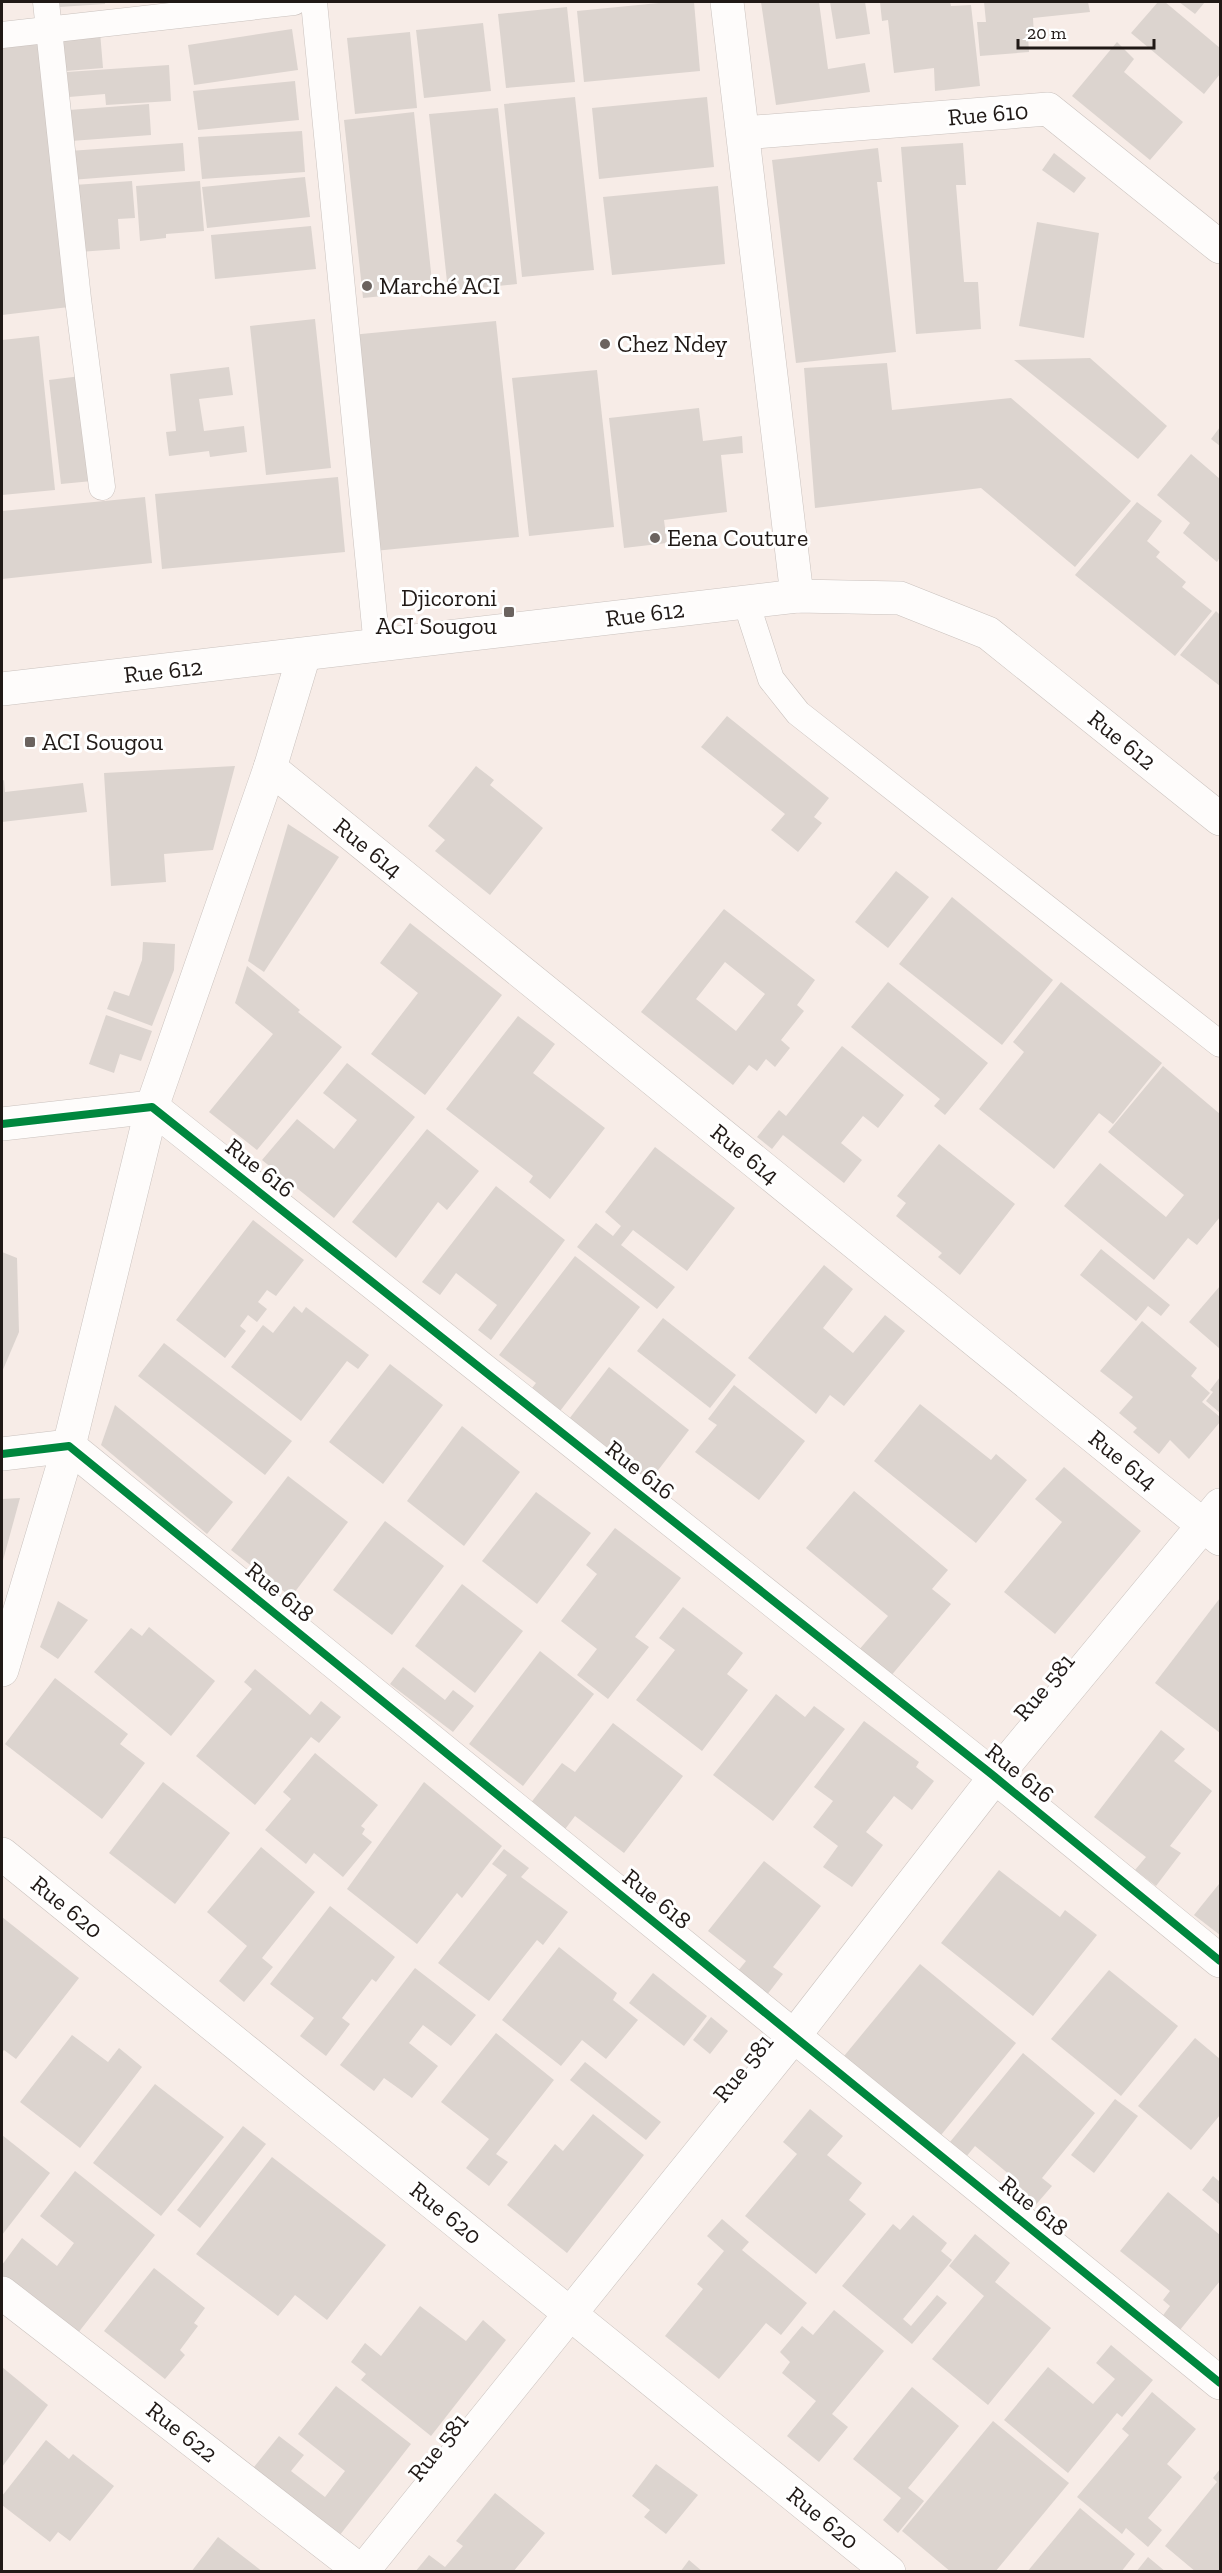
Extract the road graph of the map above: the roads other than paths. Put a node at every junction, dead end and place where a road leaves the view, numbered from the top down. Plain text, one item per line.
1 (46, 2) edge
2 (294, 2) edge
3 (314, 2) edge
4 (728, 2) edge
5 (51, 32) junction
6 (2, 35) edge
7 (743, 133) junction
8 (1221, 247) edge
9 (102, 487) dead end
10 (796, 596) junction
11 (746, 602) junction
12 (377, 647) junction
13 (304, 655) junction
14 (2, 689) edge
15 (270, 768) junction
16 (1221, 819) edge
17 (1221, 1044) edge
18 (152, 1107) junction
19 (2, 1124) edge
20 (69, 1446) junction
21 (2, 1454) edge
22 (1215, 1523) edge
23 (2, 1670) edge
24 (995, 1777) junction
25 (2, 1854) edge
26 (1221, 1961) edge
27 (794, 2036) junction
28 (2, 2293) edge
29 (570, 2313) junction
30 (1221, 2383) edge
31 (362, 2571) edge
32 (889, 2571) edge

1 - 5 lane
2 - 5 lane
3 - 12 lane
4 - 7 street
5 - 6 lane
5 - 9 lane
7 - 8 street, Rue 610
7 - 10 street
10 - 11 street, Rue 612
10 - 16 street, Rue 612
11 - 12 street, Rue 612
11 - 17 lane
12 - 13 street, Rue 612
13 - 14 street, Rue 612
13 - 15 street
15 - 18 street
15 - 22 street, Rue 614
18 - 19 street
18 - 20 street
18 - 24 street, Rue 616
20 - 21 street
20 - 23 street
20 - 27 street, Rue 618
22 - 24 street, Rue 581
24 - 26 street, Rue 616
24 - 27 street, Rue 581
25 - 29 street, Rue 620
27 - 29 street, Rue 581
27 - 30 street, Rue 618
28 - 31 street, Rue 622
29 - 31 street, Rue 581
29 - 32 street, Rue 620

